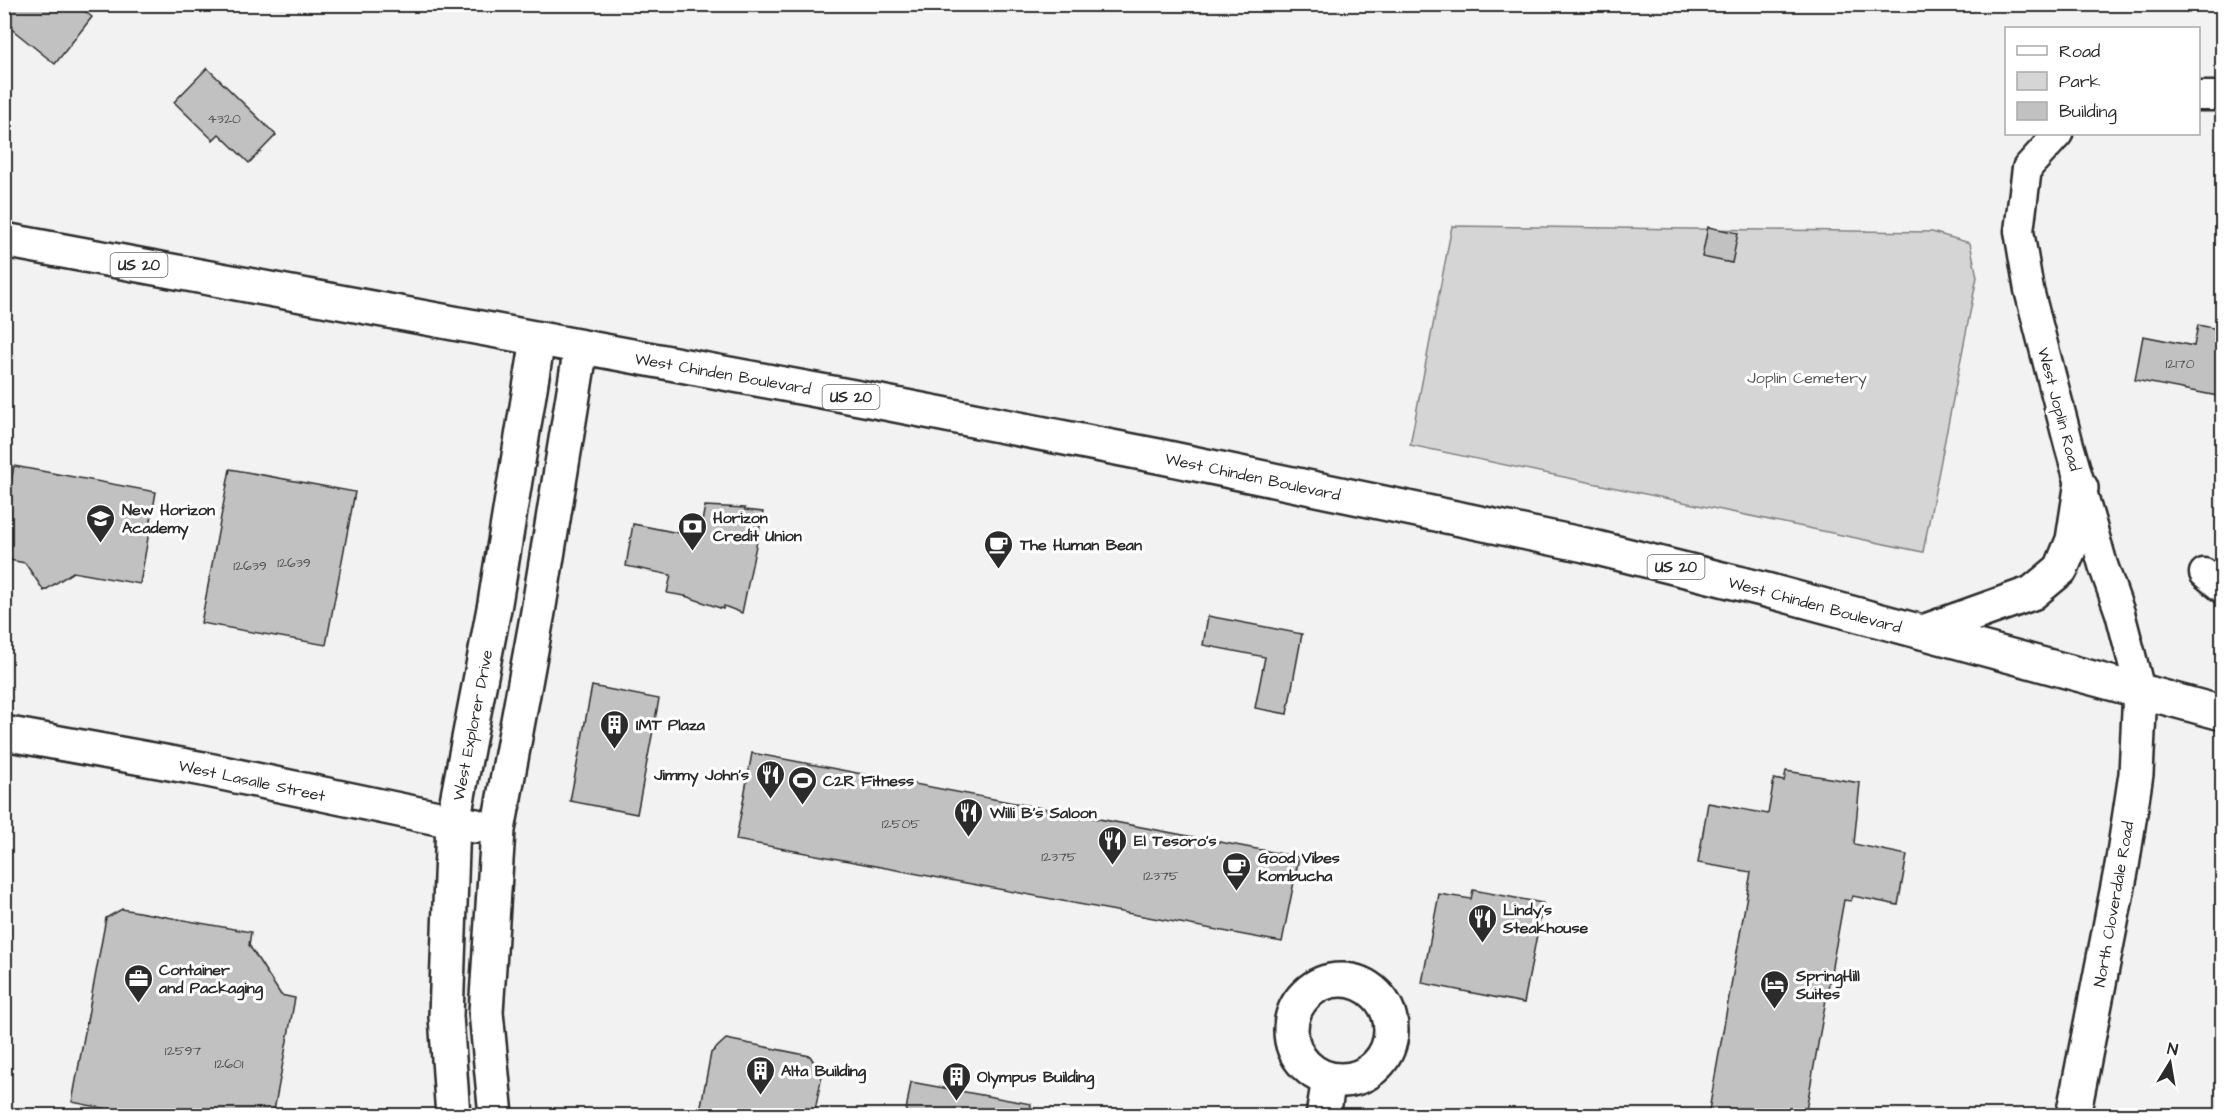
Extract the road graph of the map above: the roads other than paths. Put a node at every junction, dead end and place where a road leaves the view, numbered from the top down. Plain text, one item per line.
1 (2200, 96) edge
2 (2223, 96) edge
3 (2057, 135) edge
4 (4, 240) edge
5 (538, 339) junction
6 (581, 347) junction
7 (2081, 488) junction
8 (1923, 632) junction
9 (2140, 690) junction
10 (2223, 713) edge
11 (4, 733) edge
12 (453, 822) junction
13 (498, 830) junction
14 (1329, 1079) dead end
15 (453, 1116) edge
16 (496, 1116) edge
17 (1323, 1116) edge
18 (2073, 1116) edge

1 - 2 street
3 - 7 street, West Joplin Road
4 - 5 main road, West Chinden Boulevard / US 20
5 - 6 main road, West Chinden Boulevard / US 20
5 - 12 main road, West Explorer Drive
6 - 8 main road, West Chinden Boulevard / US 20
6 - 13 main road
7 - 8 main road
7 - 9 street, West Joplin Road
8 - 9 main road, West Chinden Boulevard
9 - 10 main road, West Chinden Boulevard
9 - 18 main road, North Cloverdale Road
11 - 12 main road, West Lasalle Street
12 - 13 main road, West Lasalle Street
12 - 15 main road, West Explorer Drive
13 - 16 main road
14 - 17 main road

